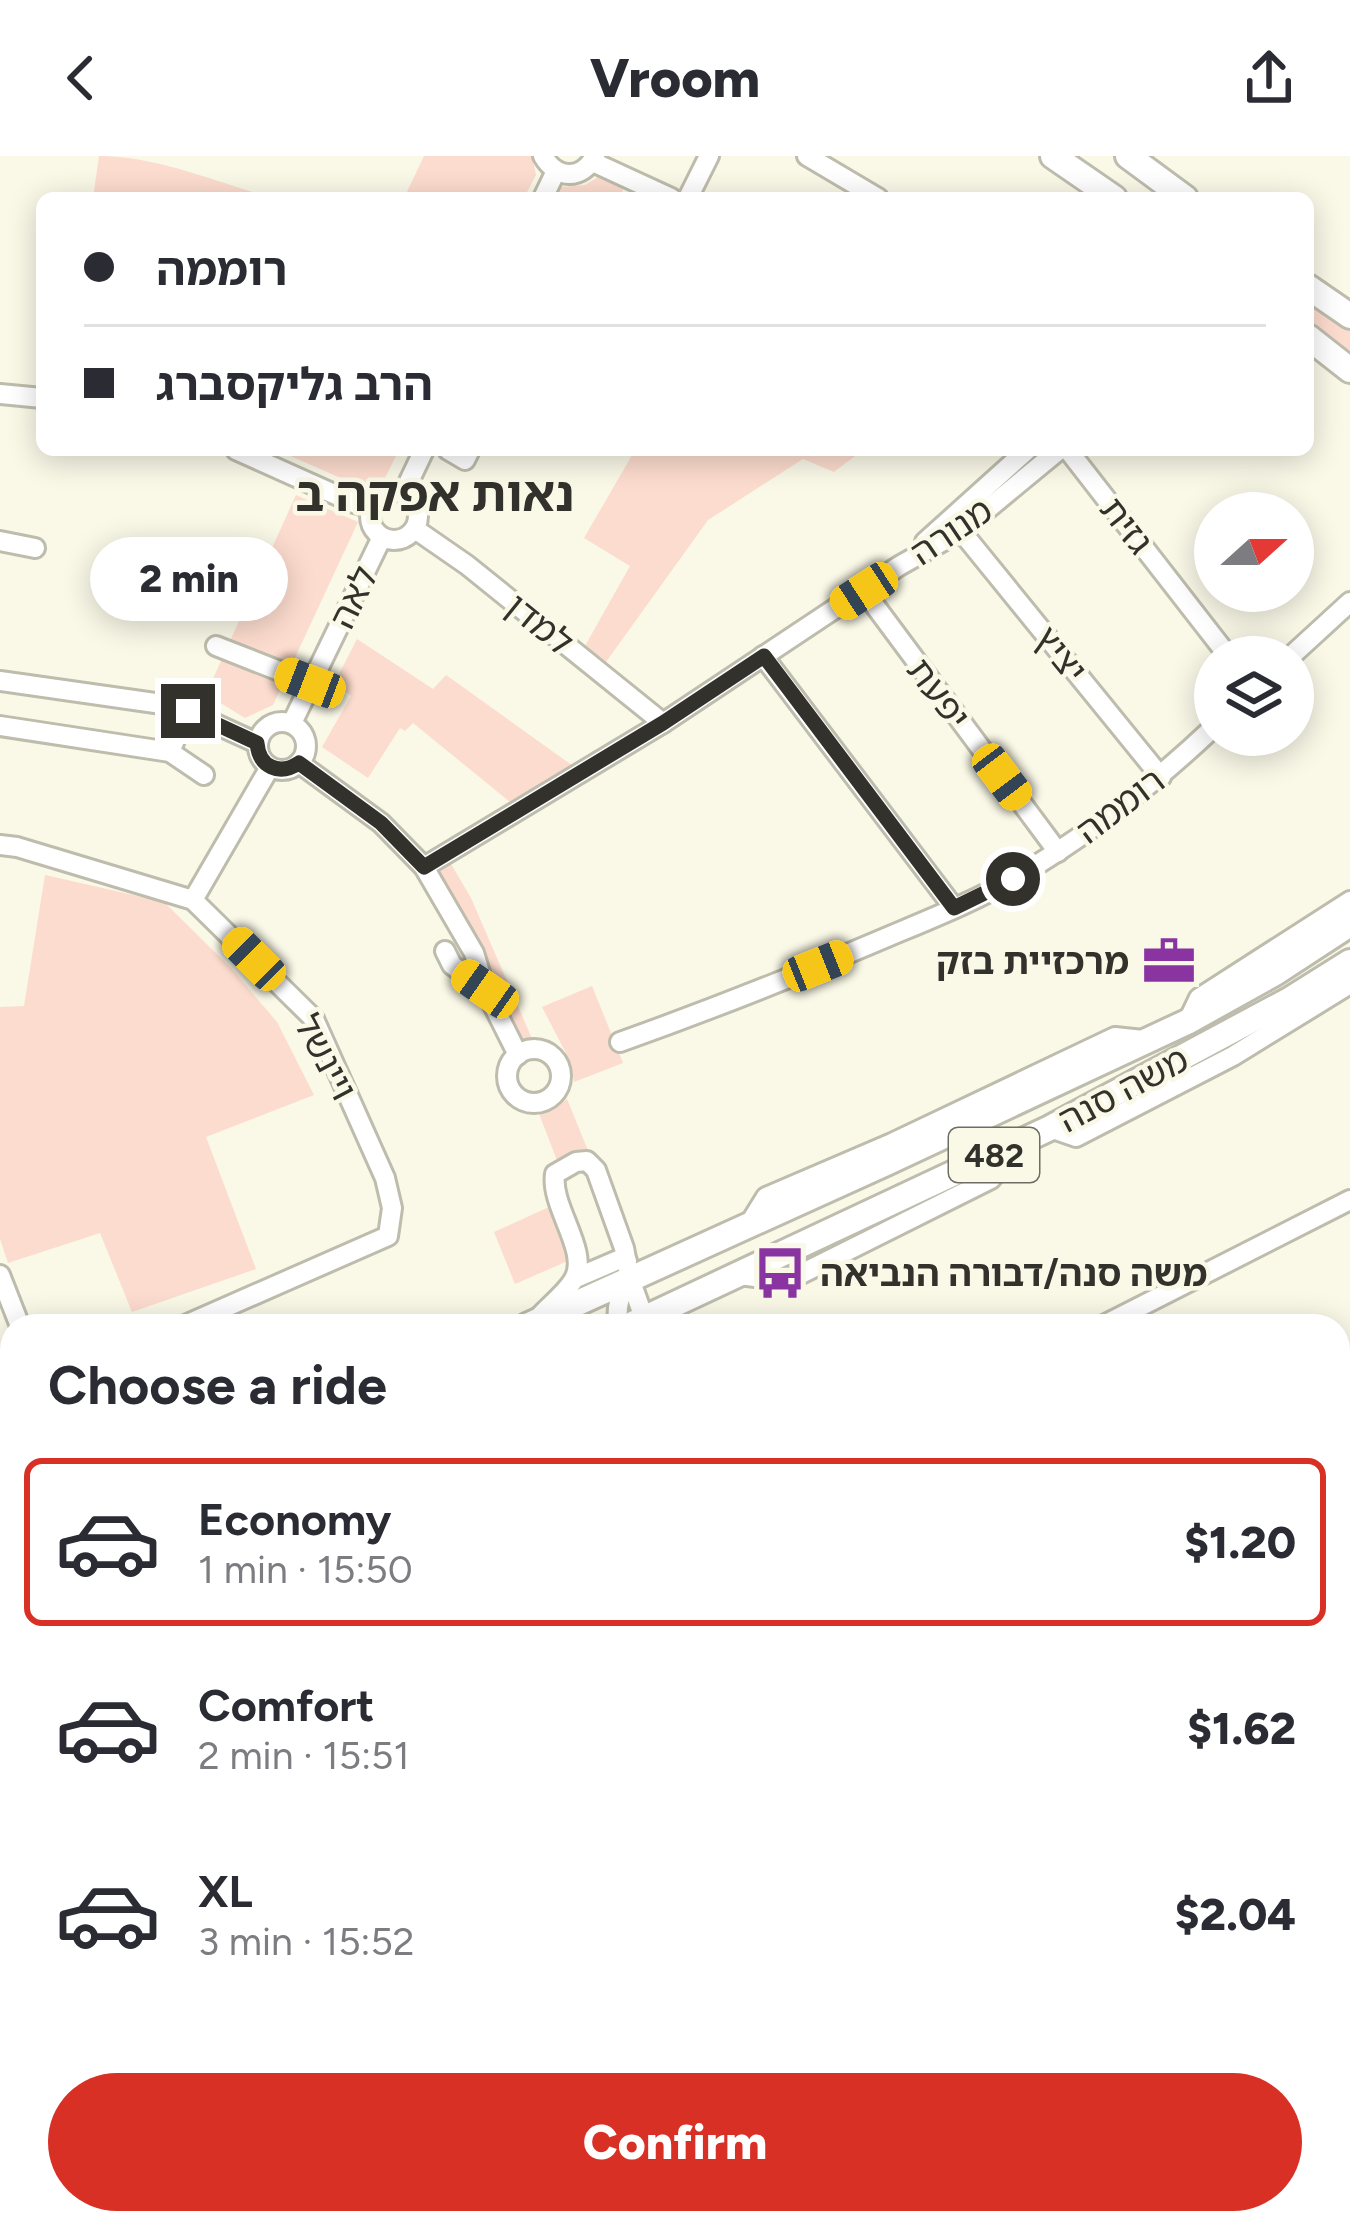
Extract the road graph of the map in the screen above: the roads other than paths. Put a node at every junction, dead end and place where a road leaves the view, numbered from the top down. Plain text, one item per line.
1 (709, 156) edge
2 (807, 156) edge
3 (1053, 156) edge
4 (1128, 156) edge
5 (594, 159) edge
6 (549, 164) edge
7 (658, 192) edge
8 (691, 192) edge
9 (868, 192) edge
10 (1105, 192) edge
11 (1177, 192) edge
12 (1314, 291) edge
13 (1350, 316) edge
14 (1314, 342) edge
15 (1350, 370) edge
16 (0, 394) edge
17 (36, 397) edge
18 (249, 456) edge
19 (421, 456) edge
20 (1017, 456) edge
21 (1056, 456) edge
22 (1069, 456) edge
23 (404, 494) junction
24 (372, 508) junction
25 (415, 529) junction
26 (961, 531) junction
27 (382, 537) junction
28 (0, 541) edge
29 (34, 548) dead end
30 (899, 566) junction
31 (864, 591) junction
32 (1350, 602) edge
33 (1212, 636) edge
34 (1313, 636) edge
35 (216, 646) dead end
36 (764, 656) junction
37 (0, 681) edge
38 (310, 683) junction
39 (188, 711) junction
40 (292, 723) junction
41 (663, 723) junction
42 (0, 726) edge
43 (257, 743) junction
44 (1194, 746) edge
45 (170, 752) junction
46 (299, 763) junction
47 (270, 767) junction
48 (204, 775) dead end
49 (1161, 777) junction
50 (0, 845) edge
51 (1058, 852) junction
52 (424, 867) junction
53 (193, 900) junction
54 (1350, 901) edge
55 (954, 908) junction
56 (1350, 924) edge
57 (445, 951) dead end
58 (1350, 962) edge
59 (1350, 984) edge
60 (485, 989) junction
61 (1187, 1022) junction
62 (620, 1042) dead end
63 (518, 1055) dead end
64 (1050, 1128) junction
65 (1350, 1200) edge
66 (628, 1270) junction
67 (0, 1275) edge
68 (576, 1278) junction
69 (15, 1314) edge
70 (211, 1314) edge
71 (541, 1314) edge
72 (550, 1314) edge
73 (616, 1314) edge
74 (641, 1314) edge
75 (660, 1314) edge
76 (1126, 1314) edge

1 - 8 street
2 - 9 street
3 - 10 main road
4 - 11 main road
5 - 6 street
5 - 7 street
12 - 13 main road
14 - 15 main road
16 - 17 street
18 - 24 street
19 - 23 street
20 - 30 street, מנורה
21 - 26 street, מנורה
22 - 33 street, גזית
23 - 24 street
23 - 25 street
24 - 27 street
25 - 27 street
25 - 41 street, למדן
26 - 30 street, מנורה
26 - 49 street, יציץ
27 - 38 street, לאה
28 - 29 street
30 - 31 street, מנורה
31 - 36 street, מנורה
31 - 51 street, יפעת
32 - 34 street
35 - 38 street
36 - 41 street, מנורה
36 - 55 street
37 - 39 street
38 - 40 street, לאה
39 - 43 street
39 - 45 street
40 - 43 street
40 - 46 street
41 - 52 street, מנורה
42 - 45 street
43 - 47 street
44 - 49 street, רוממה
45 - 48 street
46 - 47 street
46 - 52 street
47 - 53 street
49 - 51 street, רוממה
50 - 53 street, ויינשל
51 - 55 street, רוממה
52 - 60 street
53 - 70 street, ויינשל
54 - 61 street
55 - 62 street, רוממה
56 - 61 main road, משה סנה / 482
57 - 60 street
58 - 64 main road, משה סנה / 482
59 - 64 street
60 - 63 street
61 - 66 main road, משה סנה / 482
64 - 75 main road, משה סנה / 482
65 - 76 street
66 - 68 street
66 - 68 street
66 - 72 main road, 482
66 - 73 street
66 - 74 street
67 - 69 street
68 - 71 street

